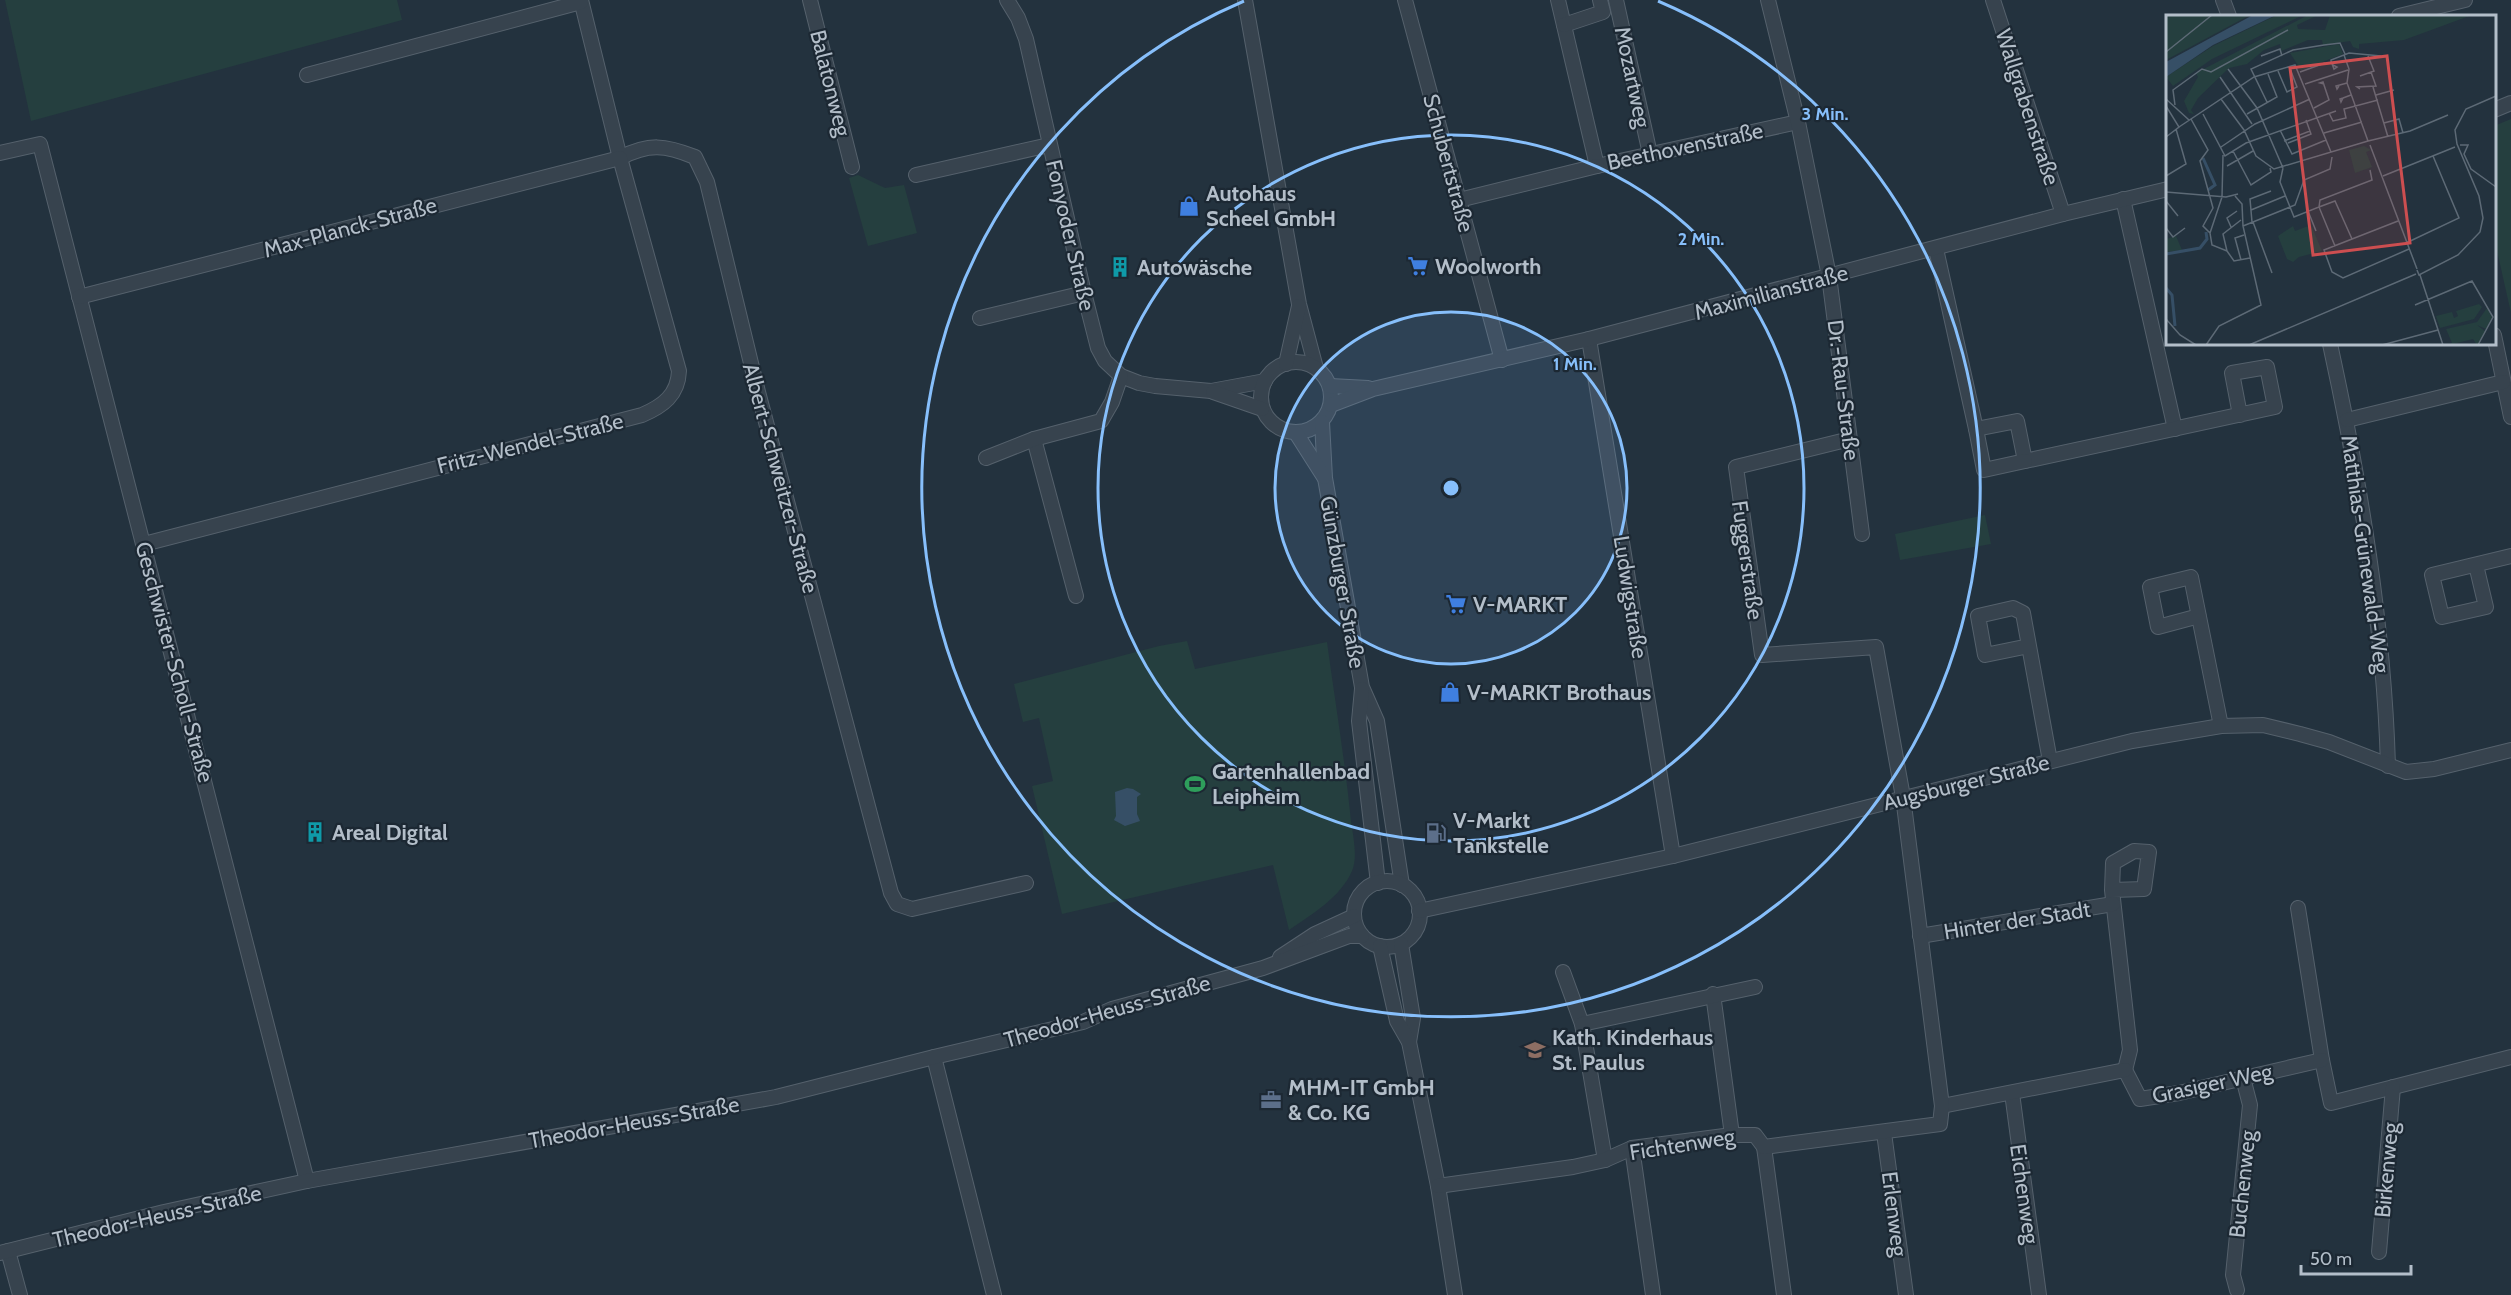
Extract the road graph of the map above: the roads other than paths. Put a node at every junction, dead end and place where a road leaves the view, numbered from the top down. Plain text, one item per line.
1 (810, 0) edge
2 (1007, 0) edge
3 (1245, 0) edge
4 (1405, 0) edge
5 (1558, 0) edge
6 (1600, 0) edge
7 (1616, 0) edge
8 (1768, 0) edge
9 (1993, 0) edge
10 (2223, 0) edge
11 (2464, 0) edge
12 (581, 1) edge
13 (2229, 15) edge
14 (2403, 15) edge
15 (1564, 25) junction
16 (307, 75) dead end
17 (2511, 103) edge
18 (2496, 109) edge
19 (1798, 122) junction
20 (1049, 145) junction
21 (0, 153) edge
22 (1650, 154) junction
23 (620, 158) junction
24 (1597, 166) junction
25 (852, 167) dead end
26 (916, 175) dead end
27 (2166, 189) edge
28 (2123, 198) junction
29 (1459, 200) junction
30 (2063, 214) junction
31 (1936, 249) junction
32 (1829, 276) junction
33 (1084, 293) junction
34 (79, 297) junction
35 (1299, 304) junction
36 (980, 318) dead end
37 (1589, 339) junction
38 (2330, 345) edge
39 (2496, 345) edge
40 (1502, 360) junction
41 (1286, 364) junction
42 (1316, 368) junction
43 (1121, 376) junction
44 (1265, 381) junction
45 (2503, 382) junction
46 (1330, 386) junction
47 (1373, 389) junction
48 (1211, 391) junction
49 (1331, 405) junction
50 (1262, 409) junction
51 (2240, 415) dead end
52 (2511, 417) edge
53 (2347, 420) junction
54 (1322, 422) junction
55 (1976, 429) junction
56 (2175, 429) junction
57 (1296, 433) junction
58 (1034, 439) junction
59 (1850, 439) junction
60 (986, 458) dead end
61 (2025, 461) junction
62 (1325, 478) junction
63 (1862, 534) dead end
64 (144, 544) junction
65 (2511, 556) edge
66 (2476, 565) junction
67 (1076, 596) dead end
68 (2199, 616) dead end
69 (2029, 646) dead end
70 (1362, 687) junction
71 (2221, 726) junction
72 (2511, 750) edge
73 (2050, 761) junction
74 (2388, 766) junction
75 (1903, 797) junction
76 (1673, 856) junction
77 (1026, 883) dead end
78 (1378, 883) junction
79 (1402, 885) junction
80 (2298, 908) dead end
81 (1419, 911) junction
82 (1354, 916) junction
83 (1362, 936) junction
84 (1920, 936) junction
85 (1401, 944) junction
86 (1380, 946) junction
87 (1263, 968) junction
88 (1563, 972) dead end
89 (1755, 987) dead end
90 (1713, 994) junction
91 (1582, 1024) junction
92 (1409, 1042) junction
93 (934, 1057) junction
94 (2511, 1057) edge
95 (2322, 1060) junction
96 (2126, 1070) junction
97 (2243, 1078) junction
98 (2393, 1087) junction
99 (2012, 1093) junction
100 (1942, 1106) junction
101 (1884, 1133) junction
102 (1732, 1135) junction
103 (1764, 1147) junction
104 (1632, 1148) junction
105 (1605, 1160) junction
106 (308, 1181) junction
107 (1438, 1186) junction
108 (4, 1252) edge
109 (2379, 1252) dead end
110 (2237, 1290) dead end
111 (20, 1295) edge
112 (994, 1295) edge
113 (1455, 1295) edge
114 (1653, 1295) edge
115 (1784, 1295) edge
116 (1905, 1295) edge
117 (2038, 1295) edge

1 - 25 street, Balatonweg
2 - 20 street, Fonyoder Straße
3 - 35 street
4 - 29 street, Schubertstraße
5 - 15 street, Beethovenstraße
6 - 15 street
7 - 22 street, Mozartweg
8 - 19 street, Dr.-Rau-Straße
9 - 30 street, Wallgrabenstraße
10 - 13 street
11 - 14 street
12 - 16 street
12 - 23 street
15 - 24 street, Beethovenstraße
17 - 18 street
19 - 22 street, Beethovenstraße
19 - 32 street, Dr.-Rau-Straße
20 - 26 street
20 - 33 street, Fonyoder Straße
21 - 34 street, Geschwister-Scholl-Straße
22 - 24 street, Beethovenstraße
23 - 34 street, Max-Planck-Straße
23 - 64 street, Fritz-Wendel-Straße
23 - 77 street, Albert-Schweitzer-Straße
24 - 29 street
27 - 28 street, Maximilianstraße
28 - 30 street, Maximilianstraße
28 - 56 street
29 - 40 street, Schubertstraße
30 - 31 street, Maximilianstraße
31 - 32 street, Maximilianstraße
31 - 55 street
32 - 37 street, Maximilianstraße
32 - 59 street, Dr.-Rau-Straße
33 - 36 street
33 - 43 street, Fonyoder Straße
34 - 64 street, Geschwister-Scholl-Straße
35 - 41 street
35 - 42 street
37 - 40 street, Maximilianstraße
37 - 76 street, Ludwigstraße
38 - 53 street, Matthias-Grünewald-Weg
39 - 45 street
40 - 47 street, Maximilianstraße
41 - 42 street
41 - 44 street
42 - 46 street
43 - 48 street
43 - 58 street
44 - 48 street
44 - 50 street
45 - 52 street
45 - 53 street
46 - 47 street, Maximilianstraße
46 - 49 street
47 - 49 street, Maximilianstraße
48 - 50 street
49 - 54 street
50 - 57 street
51 - 56 street
53 - 74 street, Matthias-Grünewald-Weg
54 - 57 street
54 - 62 street, Günzburger Straße
55 - 61 street
55 - 61 street
56 - 61 street
57 - 62 street, Günzburger Straße
58 - 60 street
58 - 67 street
59 - 63 street, Dr.-Rau-Straße
59 - 75 street, Fuggerstraße
62 - 70 street, Günzburger Straße
64 - 106 street, Geschwister-Scholl-Straße
65 - 66 street
66 - 66 street
68 - 71 street
69 - 73 street
70 - 78 street, Günzburger Straße
70 - 79 street, Günzburger Straße
71 - 73 street, Augsburger Straße
71 - 74 street, Augsburger Straße
72 - 74 street, Augsburger Straße
73 - 75 street, Augsburger Straße
75 - 76 street, Augsburger Straße
75 - 84 street, Hinter der Stadt
76 - 81 street, Augsburger Straße
78 - 79 street
78 - 82 street
79 - 81 street
80 - 95 street
81 - 85 street
82 - 83 street
82 - 87 street, Theodor-Heuss-Straße
83 - 86 street
83 - 87 street, Theodor-Heuss-Straße
84 - 96 street, Hinter der Stadt
84 - 100 street, Hinter der Stadt
85 - 86 street
85 - 92 street
86 - 92 street
87 - 93 street, Theodor-Heuss-Straße
88 - 91 street
89 - 90 street
90 - 91 street
90 - 102 street
91 - 105 street
92 - 107 street
93 - 106 street, Theodor-Heuss-Straße
93 - 112 street
94 - 98 street
95 - 97 street, Grasiger Weg
95 - 98 street
96 - 97 street, Grasiger Weg
96 - 99 street, Grasiger Weg
97 - 110 street, Buchenweg
98 - 109 street, Birkenweg
99 - 100 street, Grasiger Weg
99 - 117 street, Eichenweg
100 - 101 street, Fichtenweg
101 - 103 street, Fichtenweg
101 - 116 street, Erlenweg
102 - 103 street, Fichtenweg
102 - 104 street, Fichtenweg
103 - 115 street
104 - 105 street, Fichtenweg
104 - 114 street
105 - 107 street, Fichtenweg
106 - 108 street, Theodor-Heuss-Straße
107 - 113 street
108 - 111 street

